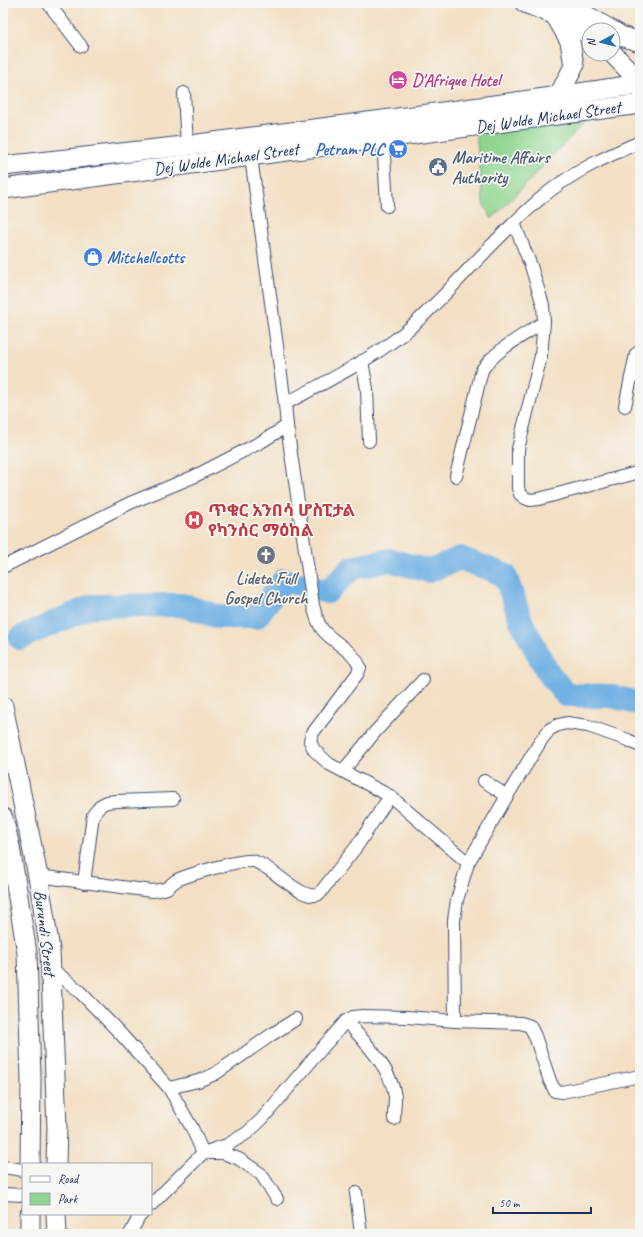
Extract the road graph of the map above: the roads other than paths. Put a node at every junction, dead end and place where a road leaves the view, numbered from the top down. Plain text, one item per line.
1 (48, 3) edge
2 (525, 3) edge
3 (556, 9) edge
4 (598, 22) edge
5 (581, 28) edge
6 (621, 34) edge
7 (621, 38) edge
8 (640, 42) edge
9 (81, 46) dead end
10 (640, 57) edge
11 (620, 62) edge
12 (640, 83) edge
13 (184, 93) dead end
14 (640, 104) edge
15 (559, 106) junction
16 (381, 130) junction
17 (248, 137) junction
18 (640, 142) edge
19 (187, 145) junction
20 (250, 156) junction
21 (3, 166) edge
22 (3, 189) edge
23 (387, 206) dead end
24 (514, 223) junction
25 (544, 322) junction
26 (640, 351) edge
27 (362, 361) junction
28 (285, 404) junction
29 (625, 406) dead end
30 (287, 426) junction
31 (368, 441) dead end
32 (640, 472) edge
33 (456, 476) dead end
34 (3, 567) edge
35 (423, 680) dead end
36 (3, 706) edge
37 (640, 746) edge
38 (8, 760) edge
39 (343, 771) junction
40 (484, 781) dead end
41 (390, 796) junction
42 (507, 796) junction
43 (173, 800) dead end
44 (3, 818) edge
45 (7, 860) edge
46 (468, 863) junction
47 (38, 876) junction
48 (84, 883) junction
49 (28, 953) junction
50 (51, 959) junction
51 (296, 1019) dead end
52 (346, 1021) junction
53 (455, 1021) junction
54 (640, 1076) edge
55 (169, 1088) junction
56 (394, 1119) dead end
57 (31, 1127) junction
58 (57, 1127) junction
59 (203, 1153) junction
60 (30, 1163) edge
61 (56, 1163) edge
62 (3, 1167) edge
63 (22, 1170) edge
64 (356, 1193) dead end
65 (3, 1194) edge
66 (22, 1195) edge
67 (276, 1198) dead end
68 (152, 1204) edge
69 (30, 1215) edge
70 (56, 1215) edge
71 (141, 1215) edge
72 (30, 1234) edge
73 (57, 1234) edge
74 (130, 1234) edge
75 (361, 1234) edge

1 - 9 street
2 - 3 main road
3 - 4 main road
3 - 5 main road
3 - 15 main road
6 - 8 main road
7 - 10 main road
11 - 12 main road
12 - 15 main road, Dej Wolde Michael Street
13 - 19 street
14 - 15 main road, Dej Wolde Michael Street
15 - 16 main road, Dej Wolde Michael Street
16 - 17 main road, Dej Wolde Michael Street
16 - 20 main road, Dej Wolde Michael Street
16 - 23 street
17 - 19 main road, Dej Wolde Michael Street
17 - 20 street
18 - 24 street
19 - 21 main road, Dej Wolde Michael Street
20 - 22 main road, Dej Wolde Michael Street
20 - 28 street
24 - 25 street
24 - 27 street
25 - 32 street
25 - 33 street
26 - 29 street
27 - 28 street
27 - 31 street
28 - 30 street
30 - 34 street
30 - 39 street
35 - 39 street
36 - 38 main road, Burundi Street
37 - 42 street
38 - 47 main road, Burundi Street
39 - 41 street
40 - 42 street
41 - 46 street
41 - 48 street
42 - 46 street
43 - 48 street
44 - 45 main road, Burundi Street
45 - 49 main road, Burundi Street
46 - 53 street
47 - 48 street
47 - 50 main road, Burundi Street
49 - 50 main road
49 - 57 main road, Burundi Street
50 - 55 street
50 - 58 main road, Burundi Street
51 - 55 street
52 - 53 street
52 - 56 street
52 - 59 street
53 - 54 street
55 - 59 street
57 - 58 main road
57 - 60 main road, Burundi Street
58 - 61 main road, Burundi Street
59 - 67 street
59 - 68 street
62 - 63 street
64 - 75 street
65 - 66 street
69 - 72 main road
70 - 73 main road
71 - 74 street

